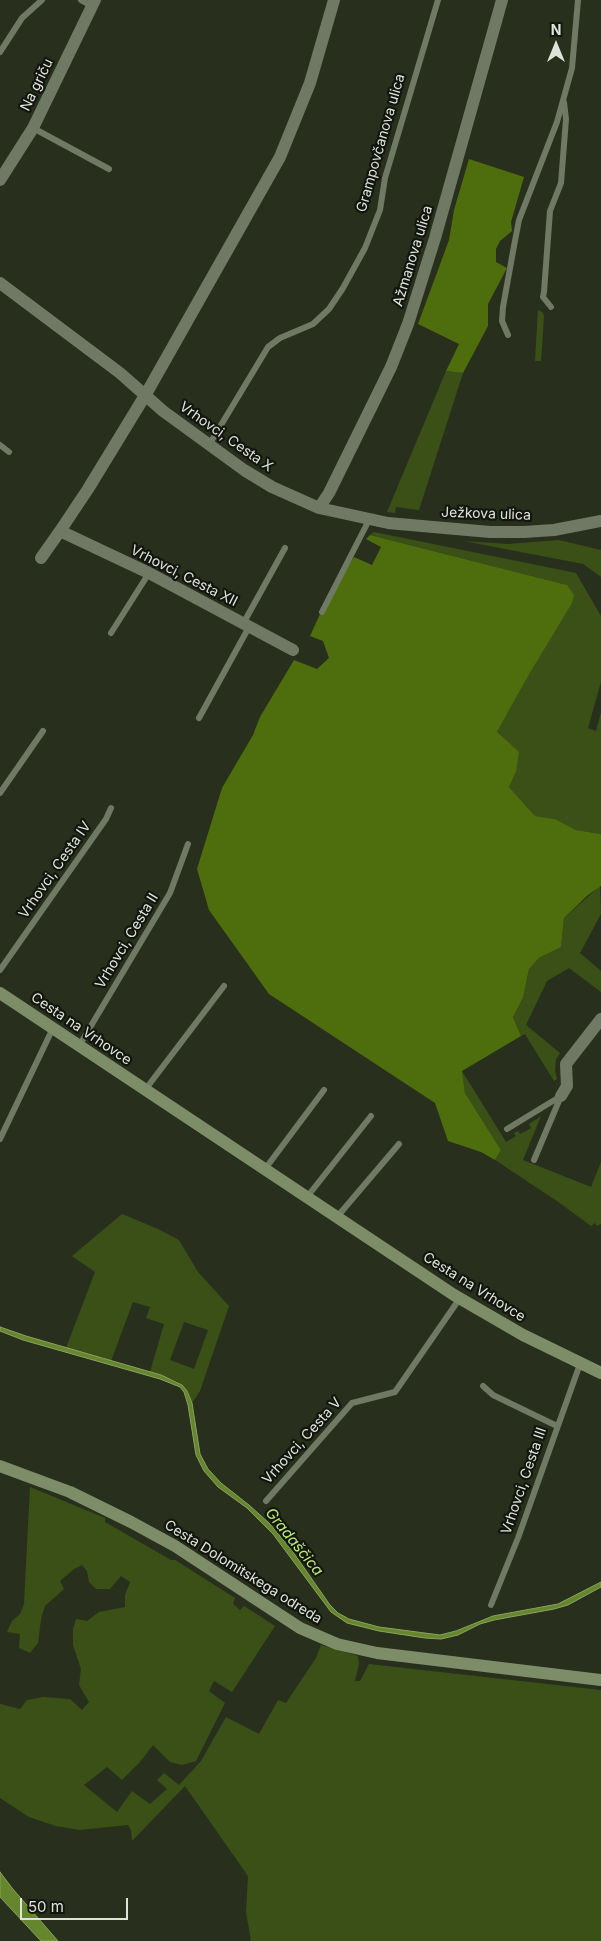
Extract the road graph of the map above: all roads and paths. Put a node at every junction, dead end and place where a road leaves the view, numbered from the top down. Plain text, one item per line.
1 (42, 0) edge
2 (334, 0) edge
3 (438, 0) edge
4 (502, 0) edge
5 (578, 0) edge
6 (89, 2) edge
7 (0, 52) edge
8 (564, 98) junction
9 (33, 128) junction
10 (109, 169) dead end
11 (0, 180) edge
12 (0, 283) edge
13 (551, 307) dead end
14 (508, 334) dead end
15 (146, 394) junction
16 (0, 445) edge
17 (209, 445) junction
18 (9, 452) dead end
19 (318, 508) junction
20 (369, 520) junction
21 (601, 522) edge
22 (60, 531) junction
23 (285, 548) dead end
24 (41, 558) dead end
25 (148, 574) junction
26 (322, 612) dead end
27 (246, 626) junction
28 (111, 633) dead end
29 (292, 650) dead end
30 (199, 718) dead end
31 (43, 731) dead end
32 (0, 793) edge
33 (111, 808) dead end
34 (188, 844) dead end
35 (0, 970) edge
36 (224, 986) dead end
37 (0, 993) edge
38 (601, 1019) edge
39 (53, 1028) junction
40 (79, 1046) junction
41 (145, 1090) junction
42 (324, 1090) dead end
43 (561, 1096) junction
44 (371, 1116) dead end
45 (508, 1129) dead end
46 (0, 1139) edge
47 (399, 1144) dead end
48 (534, 1160) dead end
49 (265, 1169) junction
50 (307, 1197) junction
51 (337, 1217) junction
52 (460, 1298) junction
53 (580, 1364) junction
54 (601, 1373) edge
55 (483, 1386) dead end
56 (557, 1426) junction
57 (0, 1466) edge
58 (266, 1501) dead end
59 (491, 1605) dead end
60 (601, 1680) edge

1 - 7 lane
2 - 15 street
3 - 17 lane, Grampovčanova ulica
4 - 19 street, Ažmanova ulica
5 - 8 lane
6 - 9 street, Na griču
8 - 13 lane
8 - 14 lane
9 - 10 lane
9 - 11 street, Na griču
12 - 15 street, Vrhovci, Cesta X
15 - 17 street, Vrhovci, Cesta X
15 - 22 street
16 - 18 lane
17 - 19 street, Vrhovci, Cesta X
19 - 20 street, Vrhovci, Cesta X
20 - 21 street, Ježkova ulica
20 - 26 lane
22 - 24 street
22 - 25 street, Vrhovci, Cesta XII
23 - 27 lane
25 - 27 street, Vrhovci, Cesta XII
25 - 28 lane
27 - 29 street, Vrhovci, Cesta XII
27 - 30 lane
31 - 32 lane
33 - 35 lane, Vrhovci, Cesta IV
34 - 40 lane, Vrhovci, Cesta II
36 - 41 lane
37 - 39 street, Cesta na Vrhovce
38 - 43 street
39 - 40 street, Cesta na Vrhovce
39 - 46 lane
40 - 41 street, Cesta na Vrhovce
41 - 49 street, Cesta na Vrhovce
42 - 49 lane
43 - 45 lane
43 - 48 lane
44 - 50 lane
47 - 51 lane
49 - 50 street, Cesta na Vrhovce
50 - 51 street, Cesta na Vrhovce
51 - 52 street, Cesta na Vrhovce
52 - 53 street, Cesta na Vrhovce
52 - 58 lane, Vrhovci, Cesta V
53 - 54 street, Cesta na Vrhovce
53 - 56 lane, Vrhovci, Cesta III
55 - 56 lane
56 - 59 lane, Vrhovci, Cesta III
57 - 60 street, Cesta Dolomitskega odreda

